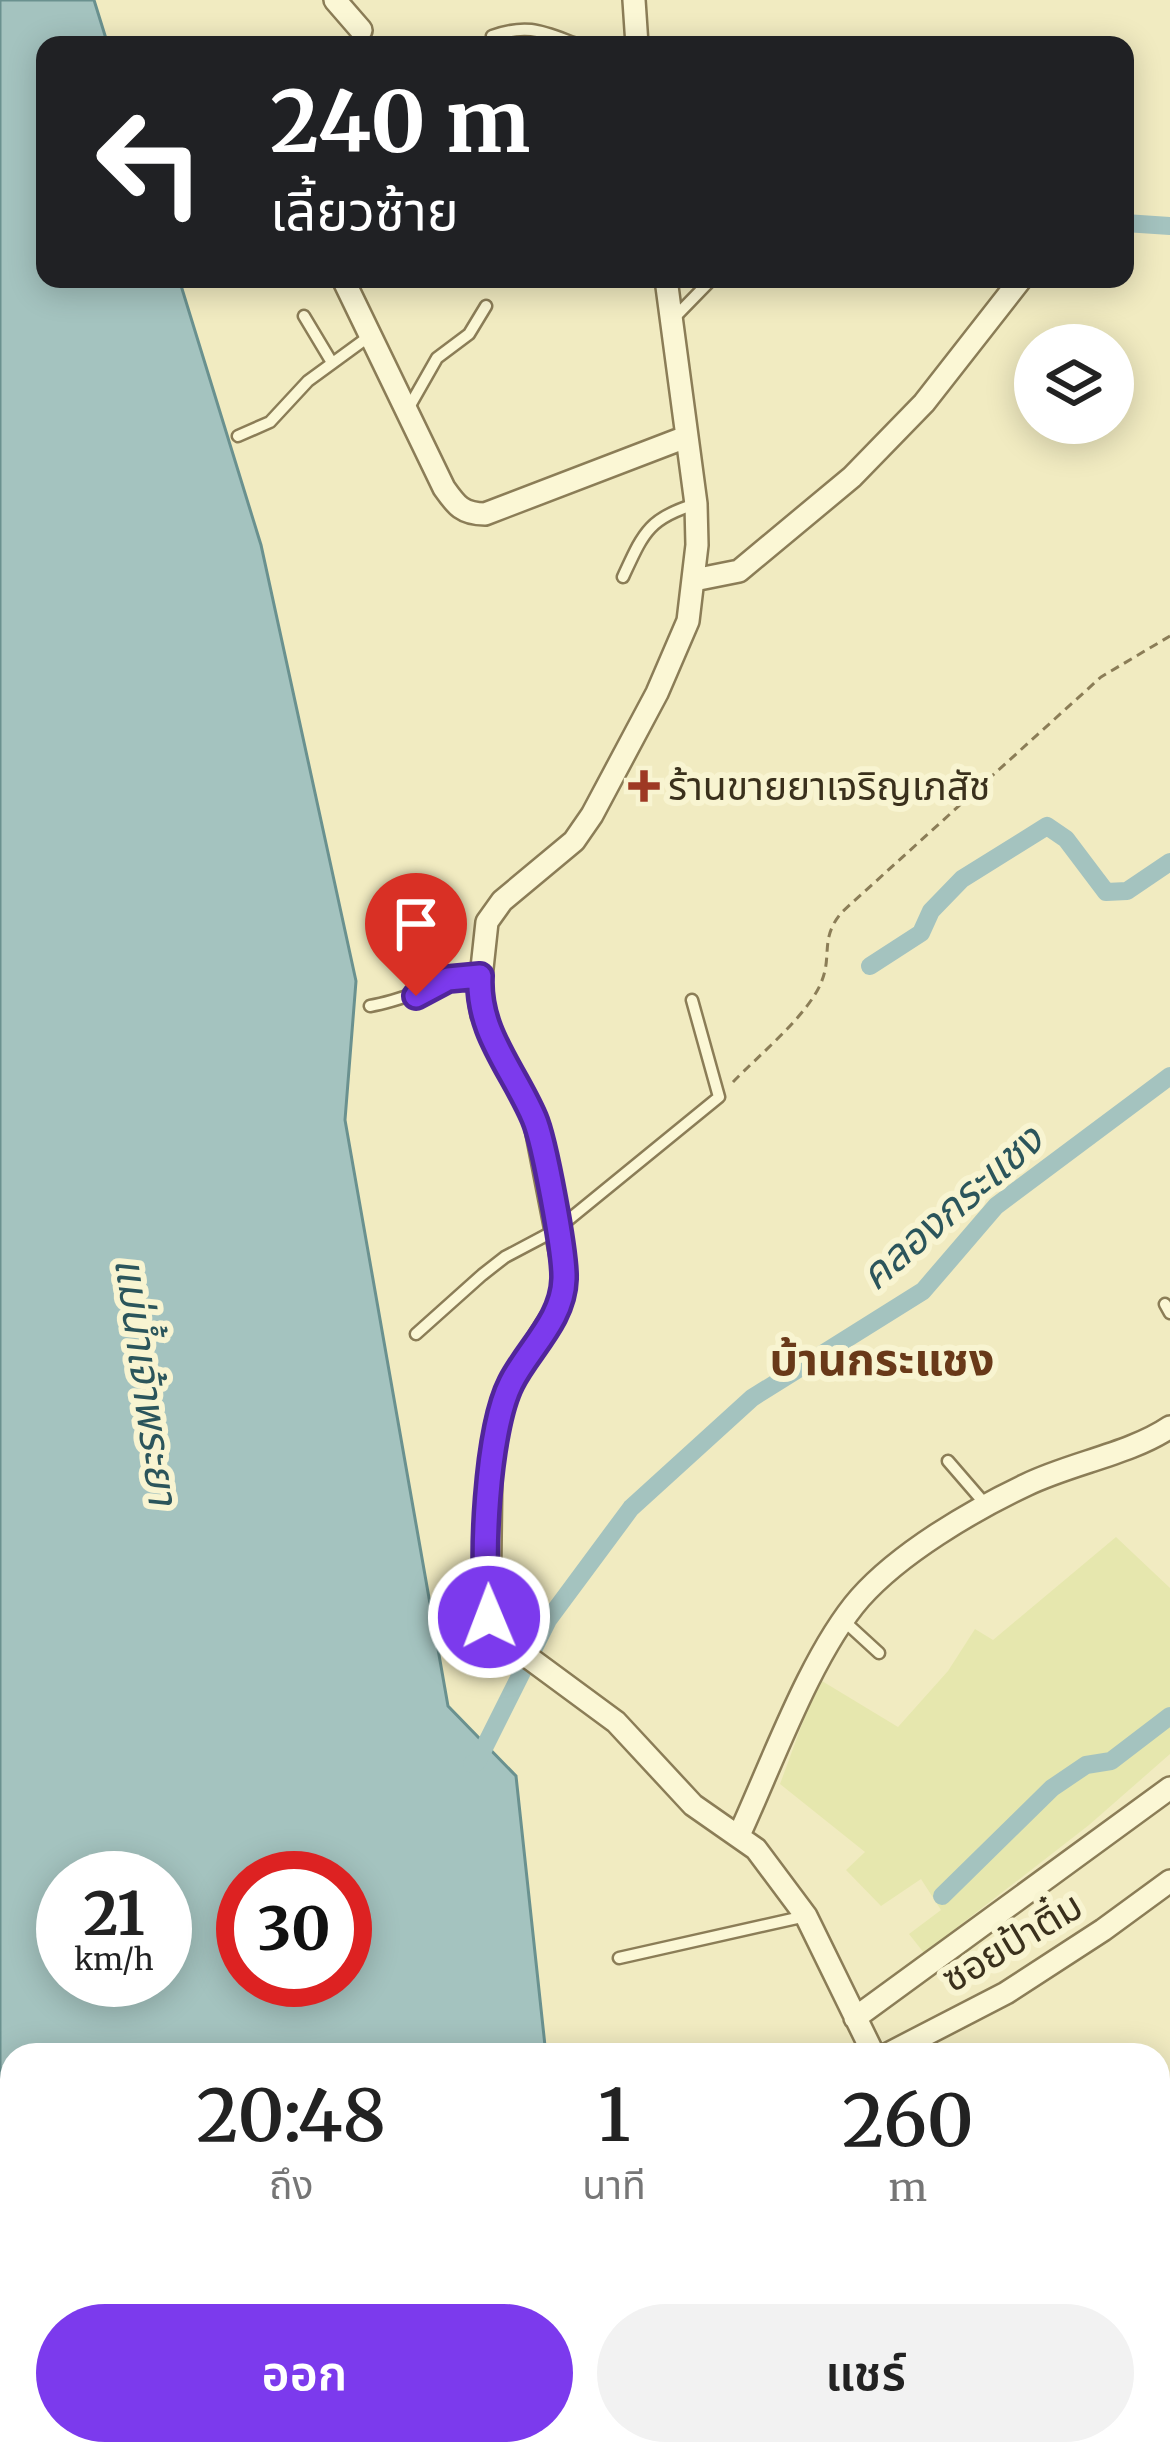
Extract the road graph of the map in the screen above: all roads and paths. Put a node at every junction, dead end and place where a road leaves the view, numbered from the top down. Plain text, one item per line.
1 (335, 0) edge
2 (634, 0) edge
3 (361, 30) dead end
4 (492, 36) dead end
5 (553, 36) edge
6 (636, 36) edge
7 (347, 288) edge
8 (667, 288) edge
9 (703, 288) edge
10 (1014, 288) edge
11 (486, 306) dead end
12 (304, 316) dead end
13 (671, 320) junction
14 (370, 335) junction
15 (331, 361) junction
16 (407, 412) junction
17 (238, 436) dead end
18 (686, 437) junction
19 (696, 504) junction
20 (622, 577) dead end
21 (694, 580) junction
22 (1170, 636) edge
23 (480, 976) junction
24 (692, 1000) dead end
25 (370, 1006) dead end
26 (719, 1097) junction
27 (556, 1230) junction
28 (416, 1334) dead end
29 (1170, 1427) edge
30 (949, 1461) dead end
31 (986, 1505) junction
32 (843, 1620) junction
33 (879, 1653) dead end
34 (1170, 1788) edge
35 (739, 1835) junction
36 (1170, 1881) edge
37 (806, 1916) junction
38 (619, 1958) dead end
39 (855, 2018) junction
40 (868, 2043) edge
41 (909, 2043) edge

1 - 3 street
2 - 6 street
4 - 5 lane
7 - 14 street
8 - 13 street
9 - 13 lane
10 - 21 street
11 - 16 lane
12 - 15 lane
13 - 18 street
14 - 15 lane
14 - 16 street
15 - 17 lane
16 - 18 street
18 - 19 street
19 - 20 lane
19 - 21 street
21 - 23 street
22 - 26 path
23 - 25 lane
23 - 27 street
24 - 26 lane
26 - 27 lane
27 - 28 lane
27 - 35 street
29 - 31 street
30 - 31 lane
31 - 32 street
32 - 33 lane
32 - 35 street
34 - 39 street
35 - 37 street
36 - 41 street, ซอยป้าติ๋ม
37 - 38 lane
37 - 39 street
39 - 40 street

